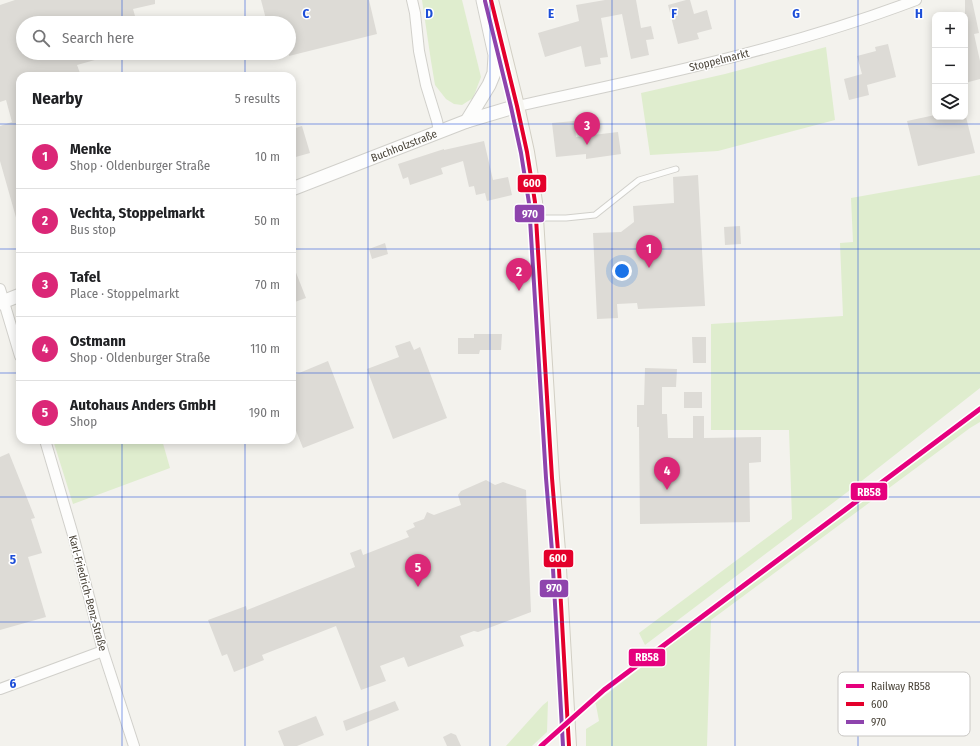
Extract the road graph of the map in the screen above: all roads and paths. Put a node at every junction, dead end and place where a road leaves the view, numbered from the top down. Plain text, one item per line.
1 (412, 0) edge
2 (483, 0) edge
3 (491, 0) edge
4 (916, 0) edge
5 (517, 106) junction
6 (467, 120) junction
7 (439, 131) junction
8 (676, 169) dead end
9 (296, 187) edge
10 (537, 218) junction
11 (0, 289) edge
12 (16, 297) edge
13 (2, 302) edge
14 (16, 344) edge
15 (46, 444) edge
16 (104, 651) junction
17 (0, 689) edge
18 (134, 746) edge
19 (569, 746) edge

1 - 7 street
2 - 6 street
3 - 5 main road
4 - 5 street, Stoppelmarkt
5 - 6 street, Buchholzstraße
5 - 10 main road
6 - 7 street, Buchholzstraße
7 - 9 street, Buchholzstraße
8 - 10 lane
10 - 19 main road
11 - 13 street
12 - 13 street
13 - 14 street
15 - 16 street, Karl-Friedrich-Benz-Straße
16 - 17 street
16 - 18 street, Karl-Friedrich-Benz-Straße

